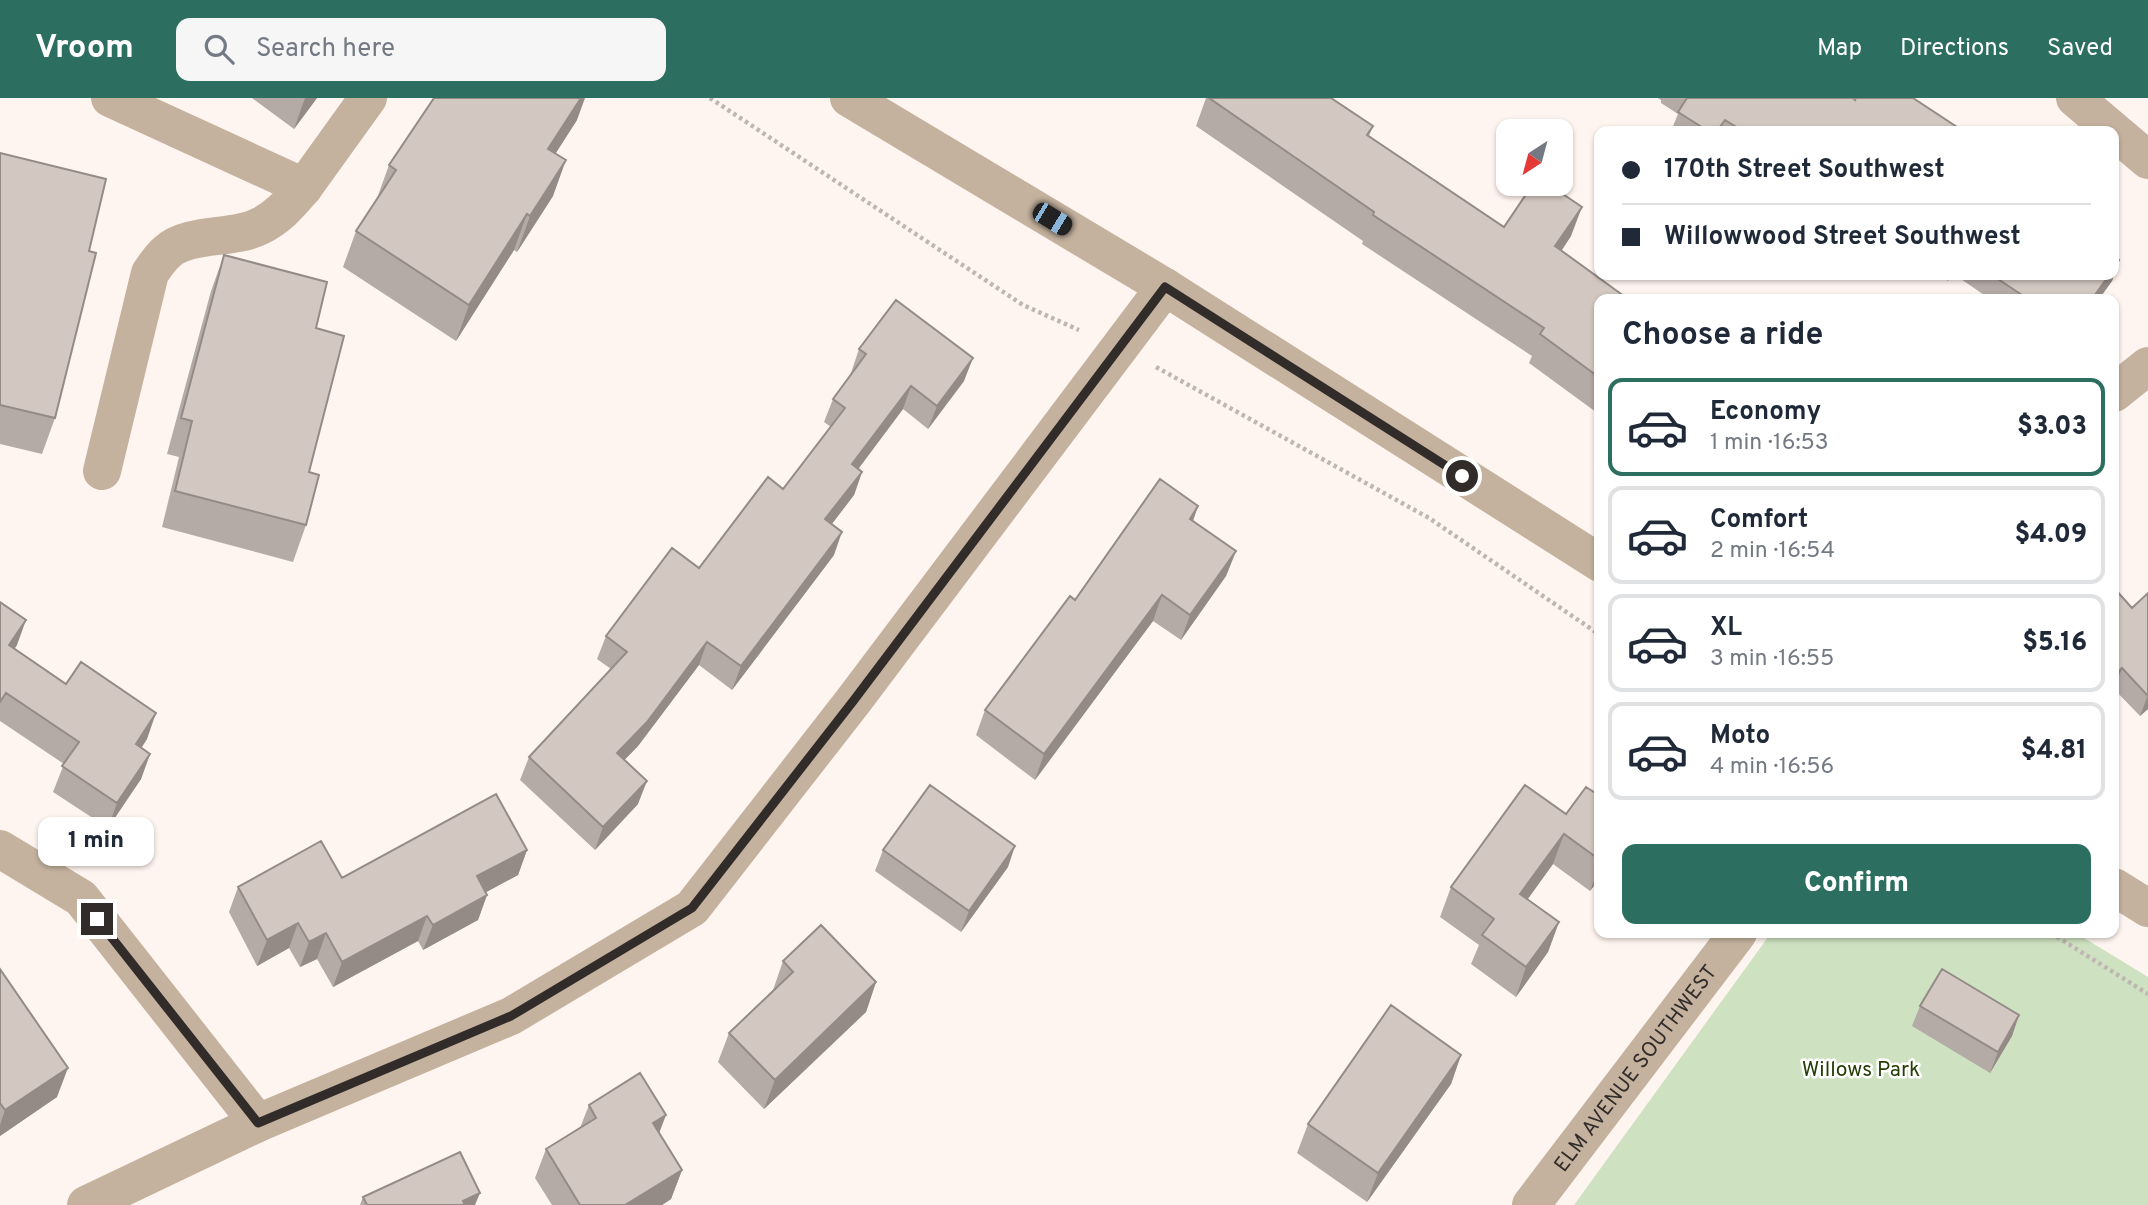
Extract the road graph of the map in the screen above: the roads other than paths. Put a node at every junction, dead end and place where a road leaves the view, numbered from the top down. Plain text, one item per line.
1 (110, 98) edge
2 (368, 98) edge
3 (849, 98) edge
4 (2075, 98) edge
5 (2108, 126) edge
6 (2119, 135) edge
7 (2148, 160) edge
8 (304, 187) junction
9 (1165, 287) junction
10 (2148, 366) edge
11 (2119, 389) edge
12 (103, 471) dead end
13 (1594, 559) edge
14 (0, 849) edge
15 (2119, 890) edge
16 (2148, 908) edge
17 (1734, 938) edge
18 (258, 1123) junction
19 (86, 1205) edge
20 (1531, 1205) edge

1 - 8 street
2 - 8 street
3 - 9 street
4 - 5 street
6 - 7 street
8 - 12 street
9 - 13 street
9 - 18 street
10 - 11 street
14 - 18 street
15 - 16 street
17 - 20 street, ELM AVENUE SOUTHWEST
18 - 19 street

